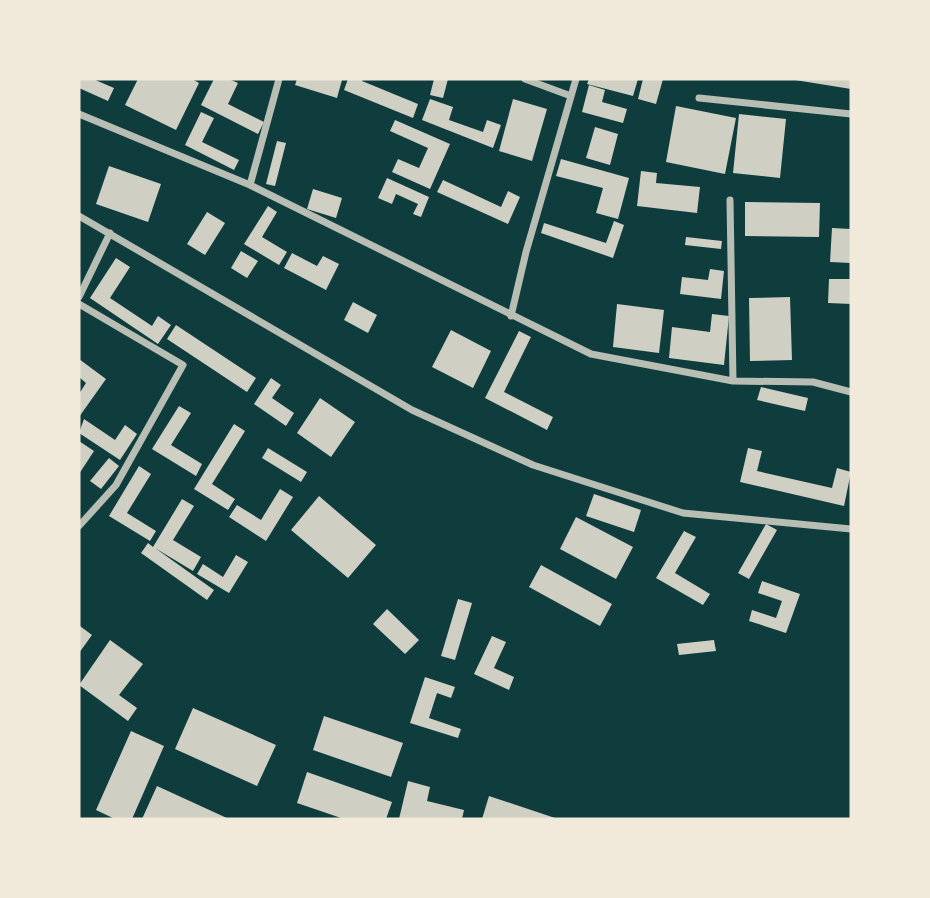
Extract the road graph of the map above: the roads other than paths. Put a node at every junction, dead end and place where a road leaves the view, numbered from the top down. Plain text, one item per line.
1 (279, 79) edge
2 (525, 79) edge
3 (576, 79) edge
4 (571, 96) junction
5 (699, 99) dead end
6 (79, 114) edge
7 (851, 114) edge
8 (250, 185) junction
9 (730, 200) dead end
10 (79, 216) edge
11 (110, 233) junction
12 (79, 297) edge
13 (79, 303) edge
14 (512, 316) junction
15 (733, 381) junction
16 (851, 392) edge
17 (79, 526) edge
18 (851, 529) edge

1 - 8 street
2 - 4 street
3 - 4 street
4 - 14 street
5 - 7 street
6 - 8 street
8 - 14 street
9 - 15 street
10 - 11 street
11 - 12 street
11 - 18 street
13 - 17 street
14 - 15 street
15 - 16 street

